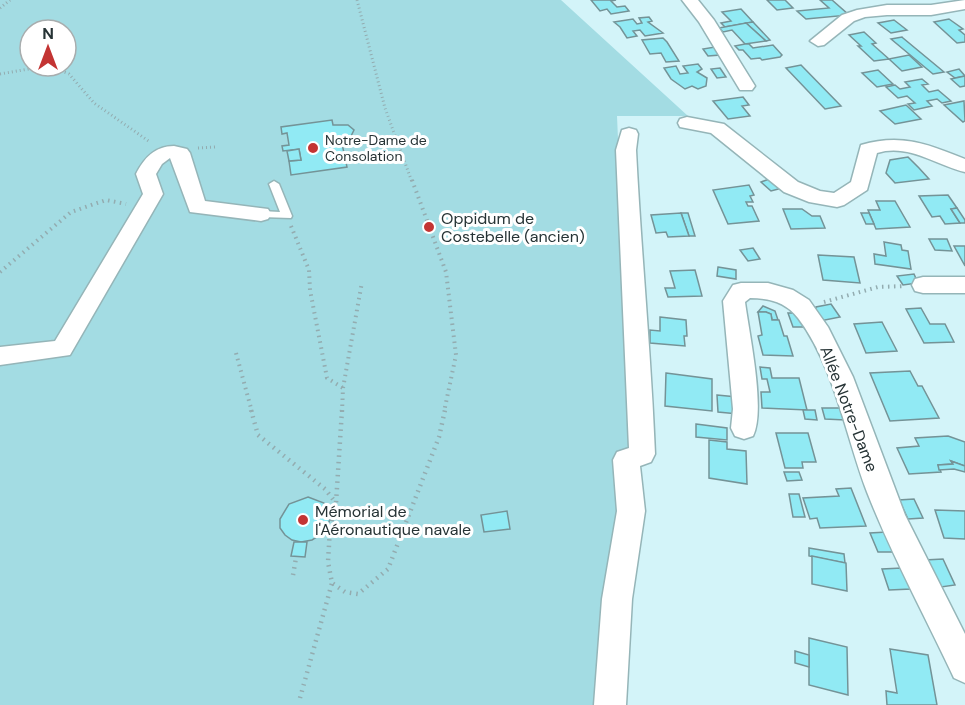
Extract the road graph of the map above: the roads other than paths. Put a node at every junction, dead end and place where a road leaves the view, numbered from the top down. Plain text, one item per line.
1 (690, 0) edge
2 (965, 3) edge
3 (818, 41) dead end
4 (746, 86) dead end
5 (687, 123) dead end
6 (629, 134) dead end
7 (965, 166) edge
8 (274, 184) dead end
9 (261, 214) joint
10 (923, 285) road end
11 (965, 285) edge
12 (0, 356) edge
13 (744, 428) dead end
14 (965, 667) edge
15 (610, 705) edge

1 - 4 street
2 - 3 street
5 - 7 street
6 - 15 street
8 - 9 lane
9 - 12 street
10 - 11 street
13 - 14 street, Allée Notre-Dame

